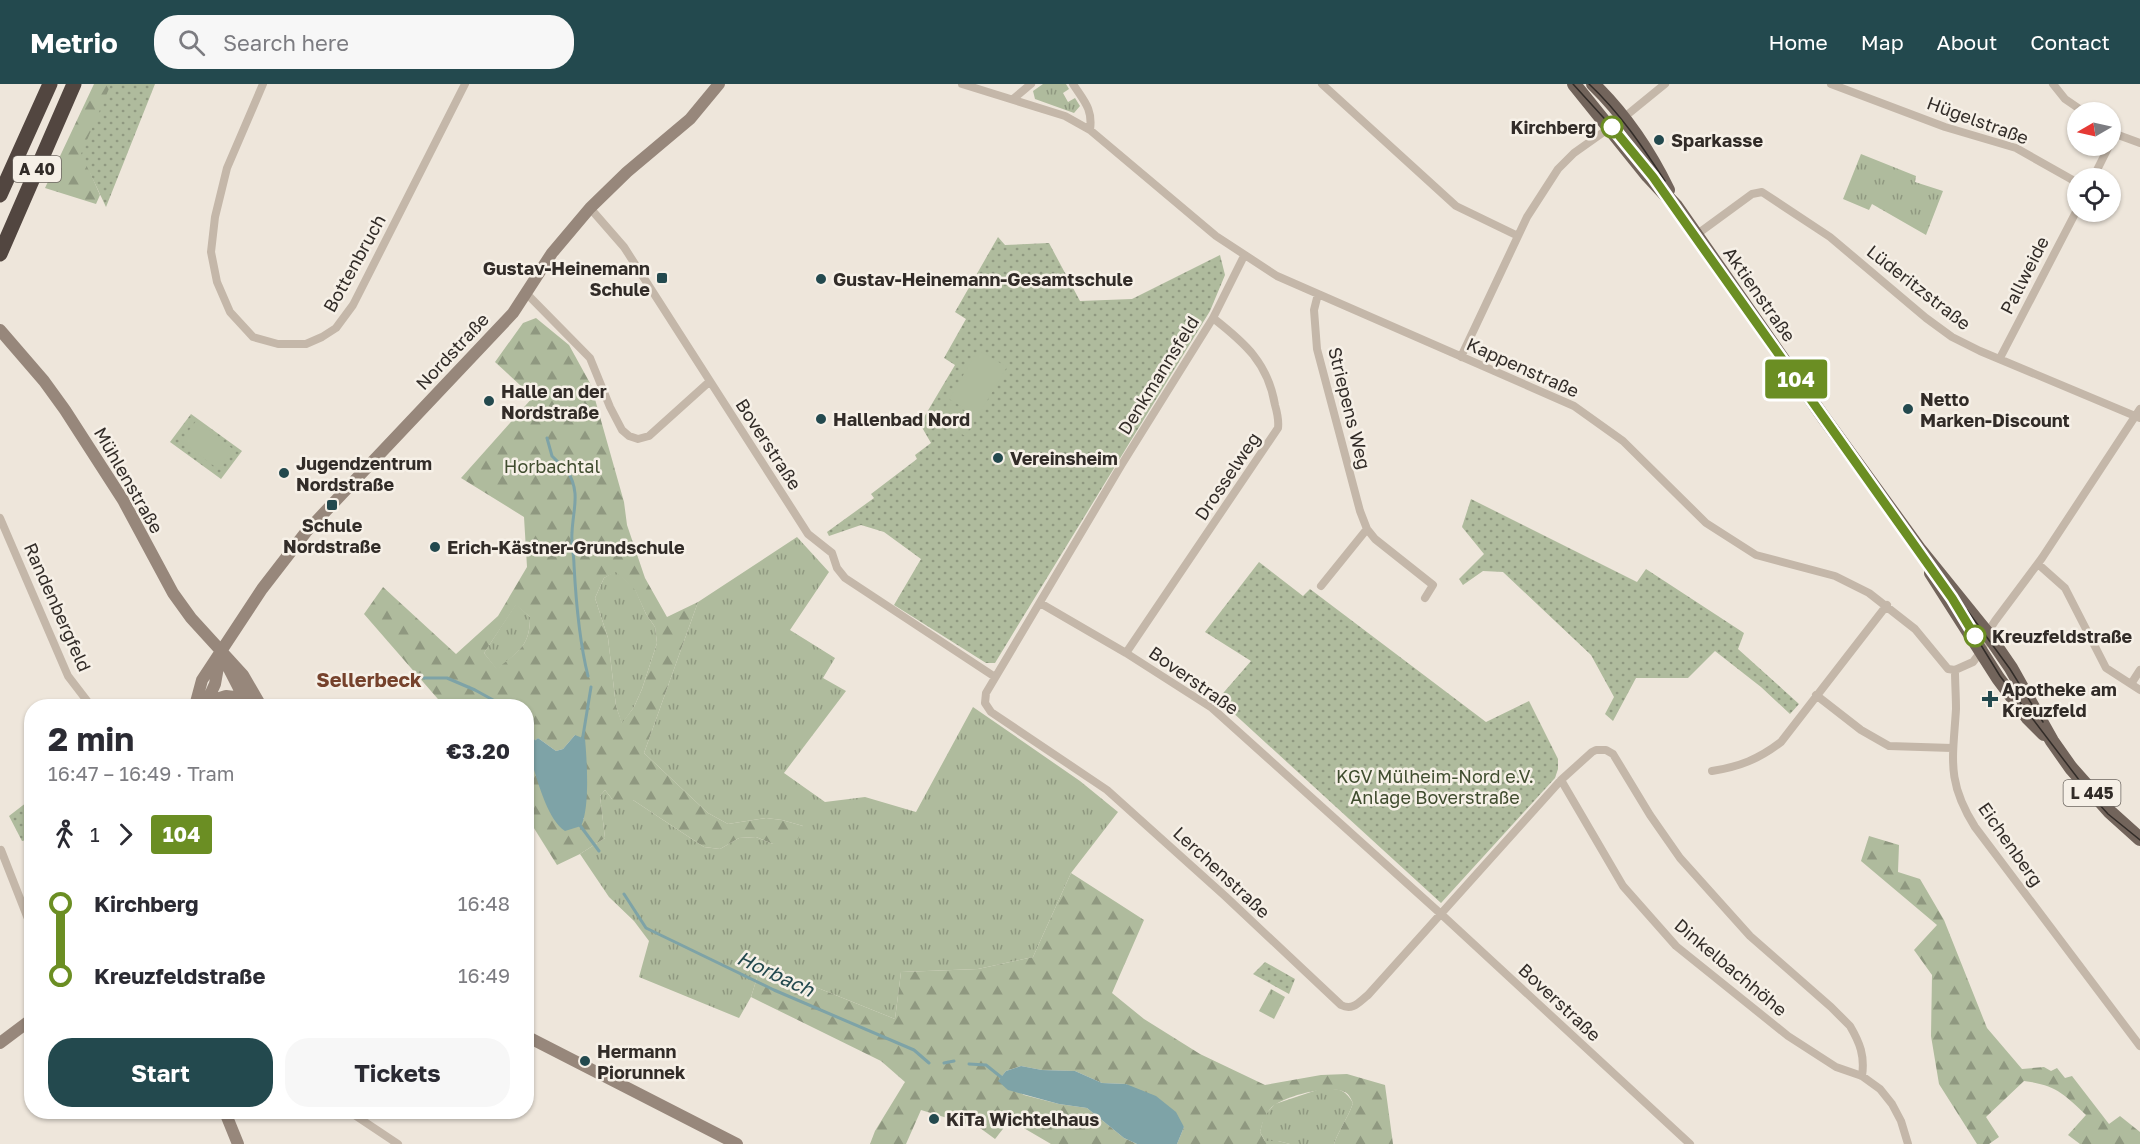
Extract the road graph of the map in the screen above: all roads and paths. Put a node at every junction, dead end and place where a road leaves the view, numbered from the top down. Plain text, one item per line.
1 (50, 84) edge
2 (74, 84) edge
3 (263, 84) edge
4 (465, 84) edge
5 (719, 84) edge
6 (962, 84) edge
7 (1031, 84) edge
8 (1073, 84) edge
9 (1322, 84) edge
10 (1574, 84) edge
11 (1593, 84) edge
12 (1665, 84) edge
13 (1831, 84) edge
14 (2053, 84) edge
15 (1013, 99) junction
16 (2069, 102) edge
17 (1624, 118) junction
18 (1610, 128) junction
19 (1090, 130) junction
20 (2121, 140) edge
21 (2140, 142) edge
22 (2067, 177) edge
23 (0, 195) edge
24 (1676, 206) junction
25 (590, 208) junction
26 (2071, 222) edge
27 (1696, 235) junction
28 (1518, 236) junction
29 (0, 254) edge
30 (1244, 256) junction
31 (526, 293) junction
32 (1318, 294) junction
33 (1213, 318) junction
34 (0, 330) edge
35 (1461, 357) junction
36 (2000, 358) junction
37 (709, 382) junction
38 (2139, 415) edge
39 (0, 518) edge
40 (1367, 529) junction
41 (1920, 550) junction
42 (2038, 564) junction
43 (1321, 585) dead end
44 (1425, 598) dead end
45 (1040, 603) junction
46 (1887, 605) junction
47 (1984, 642) junction
48 (221, 652) junction
49 (1126, 653) junction
50 (1955, 670) junction
51 (2140, 670) edge
52 (995, 677) junction
53 (2131, 684) junction
54 (2140, 690) edge
55 (1816, 695) junction
56 (86, 699) edge
57 (202, 699) edge
58 (218, 699) edge
59 (236, 699) edge
60 (244, 699) edge
61 (257, 699) edge
62 (2052, 741) junction
63 (1952, 748) junction
64 (1712, 771) dead end
65 (1561, 780) junction
66 (2140, 839) edge
67 (1, 850) edge
68 (24, 909) edge
69 (1441, 914) junction
70 (24, 1025) edge
71 (534, 1040) edge
72 (0, 1042) edge
73 (2140, 1046) edge
74 (1862, 1076) junction
75 (228, 1119) edge
76 (360, 1119) edge
77 (238, 1144) edge
78 (398, 1144) edge
79 (737, 1144) edge
80 (1690, 1144) edge
81 (1908, 1144) edge

1 - 23 highway, A 40
2 - 29 highway, A 40
3 - 4 street, Bottenbruch
5 - 25 street, Nordstraße
6 - 15 street, Kappenstraße
7 - 15 street
8 - 19 street
9 - 28 street
10 - 18 main road, Aktienstraße / L 445
11 - 17 main road, Aktienstraße / L 445
12 - 17 street
13 - 22 street, Hügelstraße
14 - 16 street
15 - 19 street, Kappenstraße
17 - 18 street
17 - 24 main road, Aktienstraße / L 445
18 - 24 main road, Aktienstraße / L 445
18 - 28 street
19 - 30 street, Kappenstraße
20 - 21 street
24 - 27 main road, Aktienstraße / L 445
25 - 31 street, Nordstraße
25 - 37 street, Boverstraße
26 - 36 street, Pallweide
27 - 36 street, Lüderitzstraße
27 - 41 main road, Aktienstraße / L 445
28 - 35 street
30 - 32 street, Kappenstraße
30 - 33 street, Denkmannsfeld
31 - 37 street
31 - 48 street, Nordstraße
32 - 35 street, Kappenstraße
32 - 40 street, Striepens Weg
33 - 45 street, Denkmannsfeld
33 - 49 street, Drosselweg
34 - 48 street, Mühlenstraße
35 - 46 street, Kappenstraße
36 - 38 street, Lüderitzstraße
37 - 52 street, Boverstraße
38 - 42 street
39 - 56 street, Randenbergfeld
40 - 43 street
40 - 44 street, Striepens Weg
41 - 47 main road, Aktienstraße / L 445
41 - 47 main road, Aktienstraße / L 445
42 - 47 street
42 - 53 street
45 - 49 street, Boverstraße
45 - 52 street
46 - 50 street, Kappenstraße
46 - 55 street
47 - 50 street
47 - 62 main road, Aktienstraße / L 445
47 - 62 main road, Aktienstraße / L 445
48 - 57 street, Nordstraße
48 - 60 street, Mühlenstraße
48 - 61 street, Mühlenstraße
49 - 69 street, Boverstraße
50 - 63 street, Eichenberg
51 - 53 street
52 - 69 street, Lerchenstraße
53 - 54 street
55 - 63 street
55 - 64 street
58 - 59 street
62 - 66 main road, Aktienstraße / L 445
63 - 73 street, Eichenberg
65 - 69 street
65 - 74 street, Dinkelbachhöhe
65 - 74 street
67 - 68 street
69 - 80 street, Boverstraße
70 - 72 street
71 - 79 street
74 - 81 street, Dinkelbachhöhe
75 - 77 street
76 - 78 street

